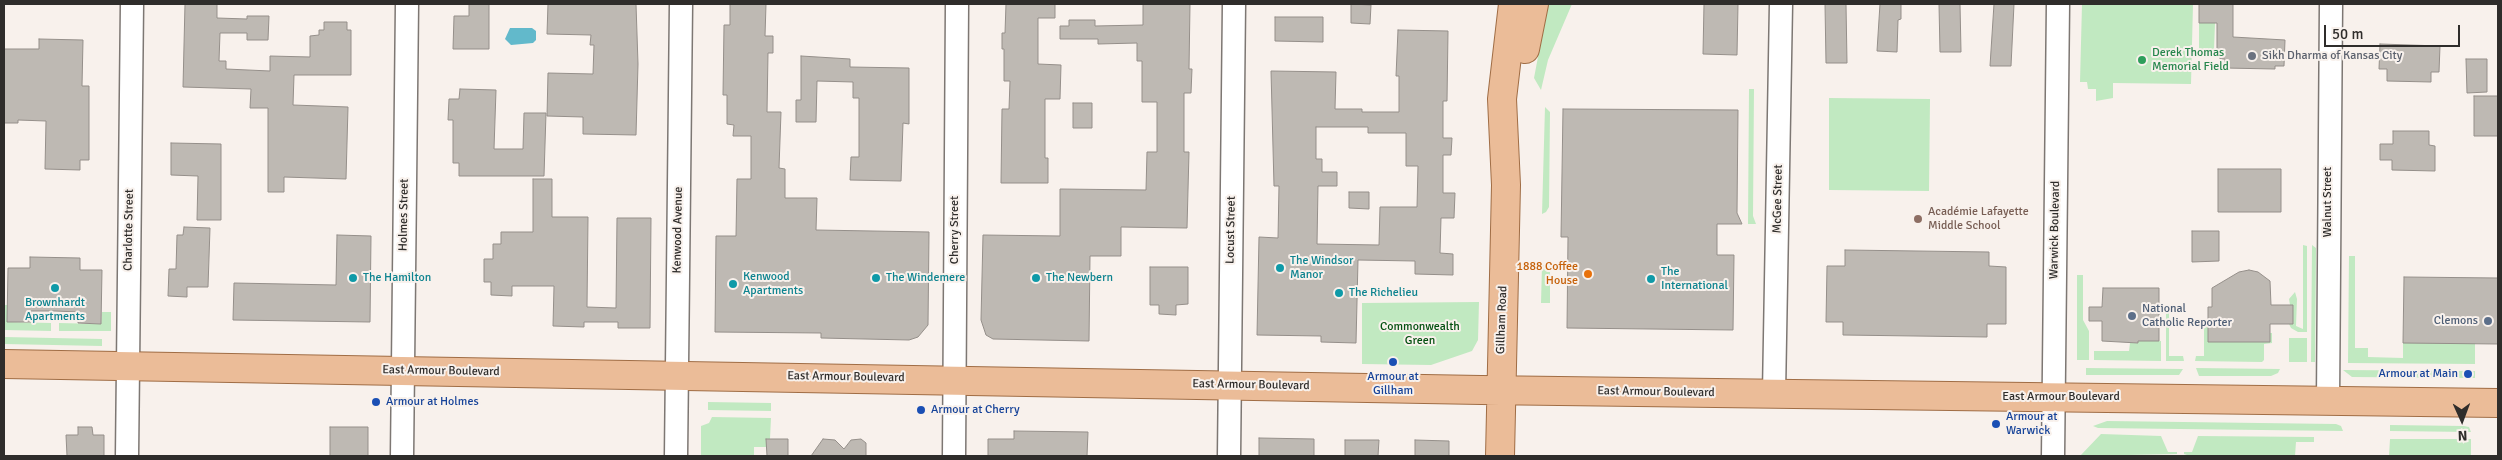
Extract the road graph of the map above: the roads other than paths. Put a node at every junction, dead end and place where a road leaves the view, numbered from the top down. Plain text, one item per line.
1 (132, 4) edge
2 (407, 4) edge
3 (681, 4) edge
4 (957, 4) edge
5 (1234, 4) edge
6 (1513, 4) edge
7 (1534, 4) edge
8 (1781, 4) edge
9 (2058, 4) edge
10 (2330, 4) edge
11 (1506, 185) junction
12 (4, 364) edge
13 (128, 366) junction
14 (402, 370) junction
15 (676, 375) junction
16 (954, 379) junction
17 (1229, 384) junction
18 (1500, 390) junction
19 (1774, 394) junction
20 (2053, 397) junction
21 (2328, 400) junction
22 (2498, 403) edge
23 (128, 456) edge
24 (402, 456) edge
25 (676, 456) edge
26 (954, 456) edge
27 (1229, 456) edge
28 (1500, 456) edge
29 (2053, 456) edge

1 - 13 street, Charlotte Street
2 - 14 street, Holmes Street
3 - 15 street, Kenwood Avenue
4 - 16 street, Cherry Street
5 - 17 street, Locust Street
6 - 11 main road, Gillham Road
7 - 11 main road, Gillham Road
8 - 19 street, McGee Street
9 - 20 street, Warwick Boulevard
10 - 21 street, Walnut Street
11 - 18 main road, Gillham Road
12 - 13 main road, East Armour Boulevard
13 - 14 main road, East Armour Boulevard
13 - 23 street, Charlotte Street
14 - 15 main road, East Armour Boulevard
14 - 24 street, Holmes Street
15 - 16 main road, East Armour Boulevard
15 - 25 street, Kenwood Avenue
16 - 17 main road, East Armour Boulevard
16 - 26 street, Cherry Street
17 - 18 main road, East Armour Boulevard
17 - 27 street, Locust Street
18 - 19 main road, East Armour Boulevard
18 - 28 main road, Gillham Road
19 - 20 main road, East Armour Boulevard
20 - 21 main road, East Armour Boulevard
20 - 29 street, Warwick Boulevard
21 - 22 main road, East Armour Boulevard

